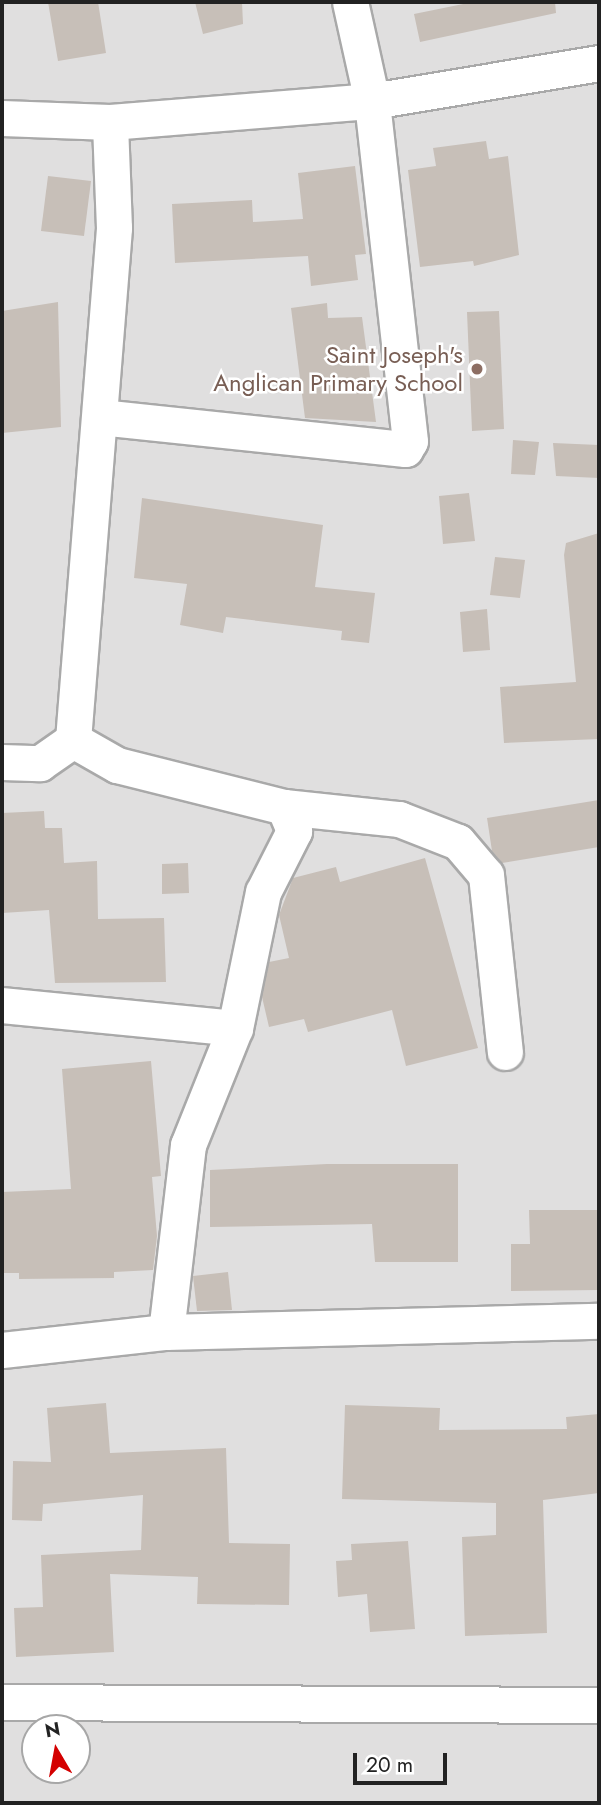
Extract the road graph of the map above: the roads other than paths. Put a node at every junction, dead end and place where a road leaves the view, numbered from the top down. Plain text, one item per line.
1 (350, 2) edge
2 (599, 62) edge
3 (372, 101) junction
4 (2, 118) edge
5 (110, 122) junction
6 (100, 417) junction
7 (73, 740) junction
8 (2, 762) edge
9 (284, 807) junction
10 (2, 1005) edge
11 (235, 1028) junction
12 (505, 1052) dead end
13 (599, 1321) edge
14 (166, 1332) junction
15 (2, 1350) edge
16 (2, 1702) edge
17 (599, 1705) edge

1 - 3 street
2 - 3 street
3 - 5 street
3 - 6 street
4 - 5 street
5 - 6 street
6 - 7 street
7 - 8 street
7 - 9 street
9 - 11 street
9 - 12 street
10 - 11 street
11 - 14 street
13 - 14 street
14 - 15 street
16 - 17 street

